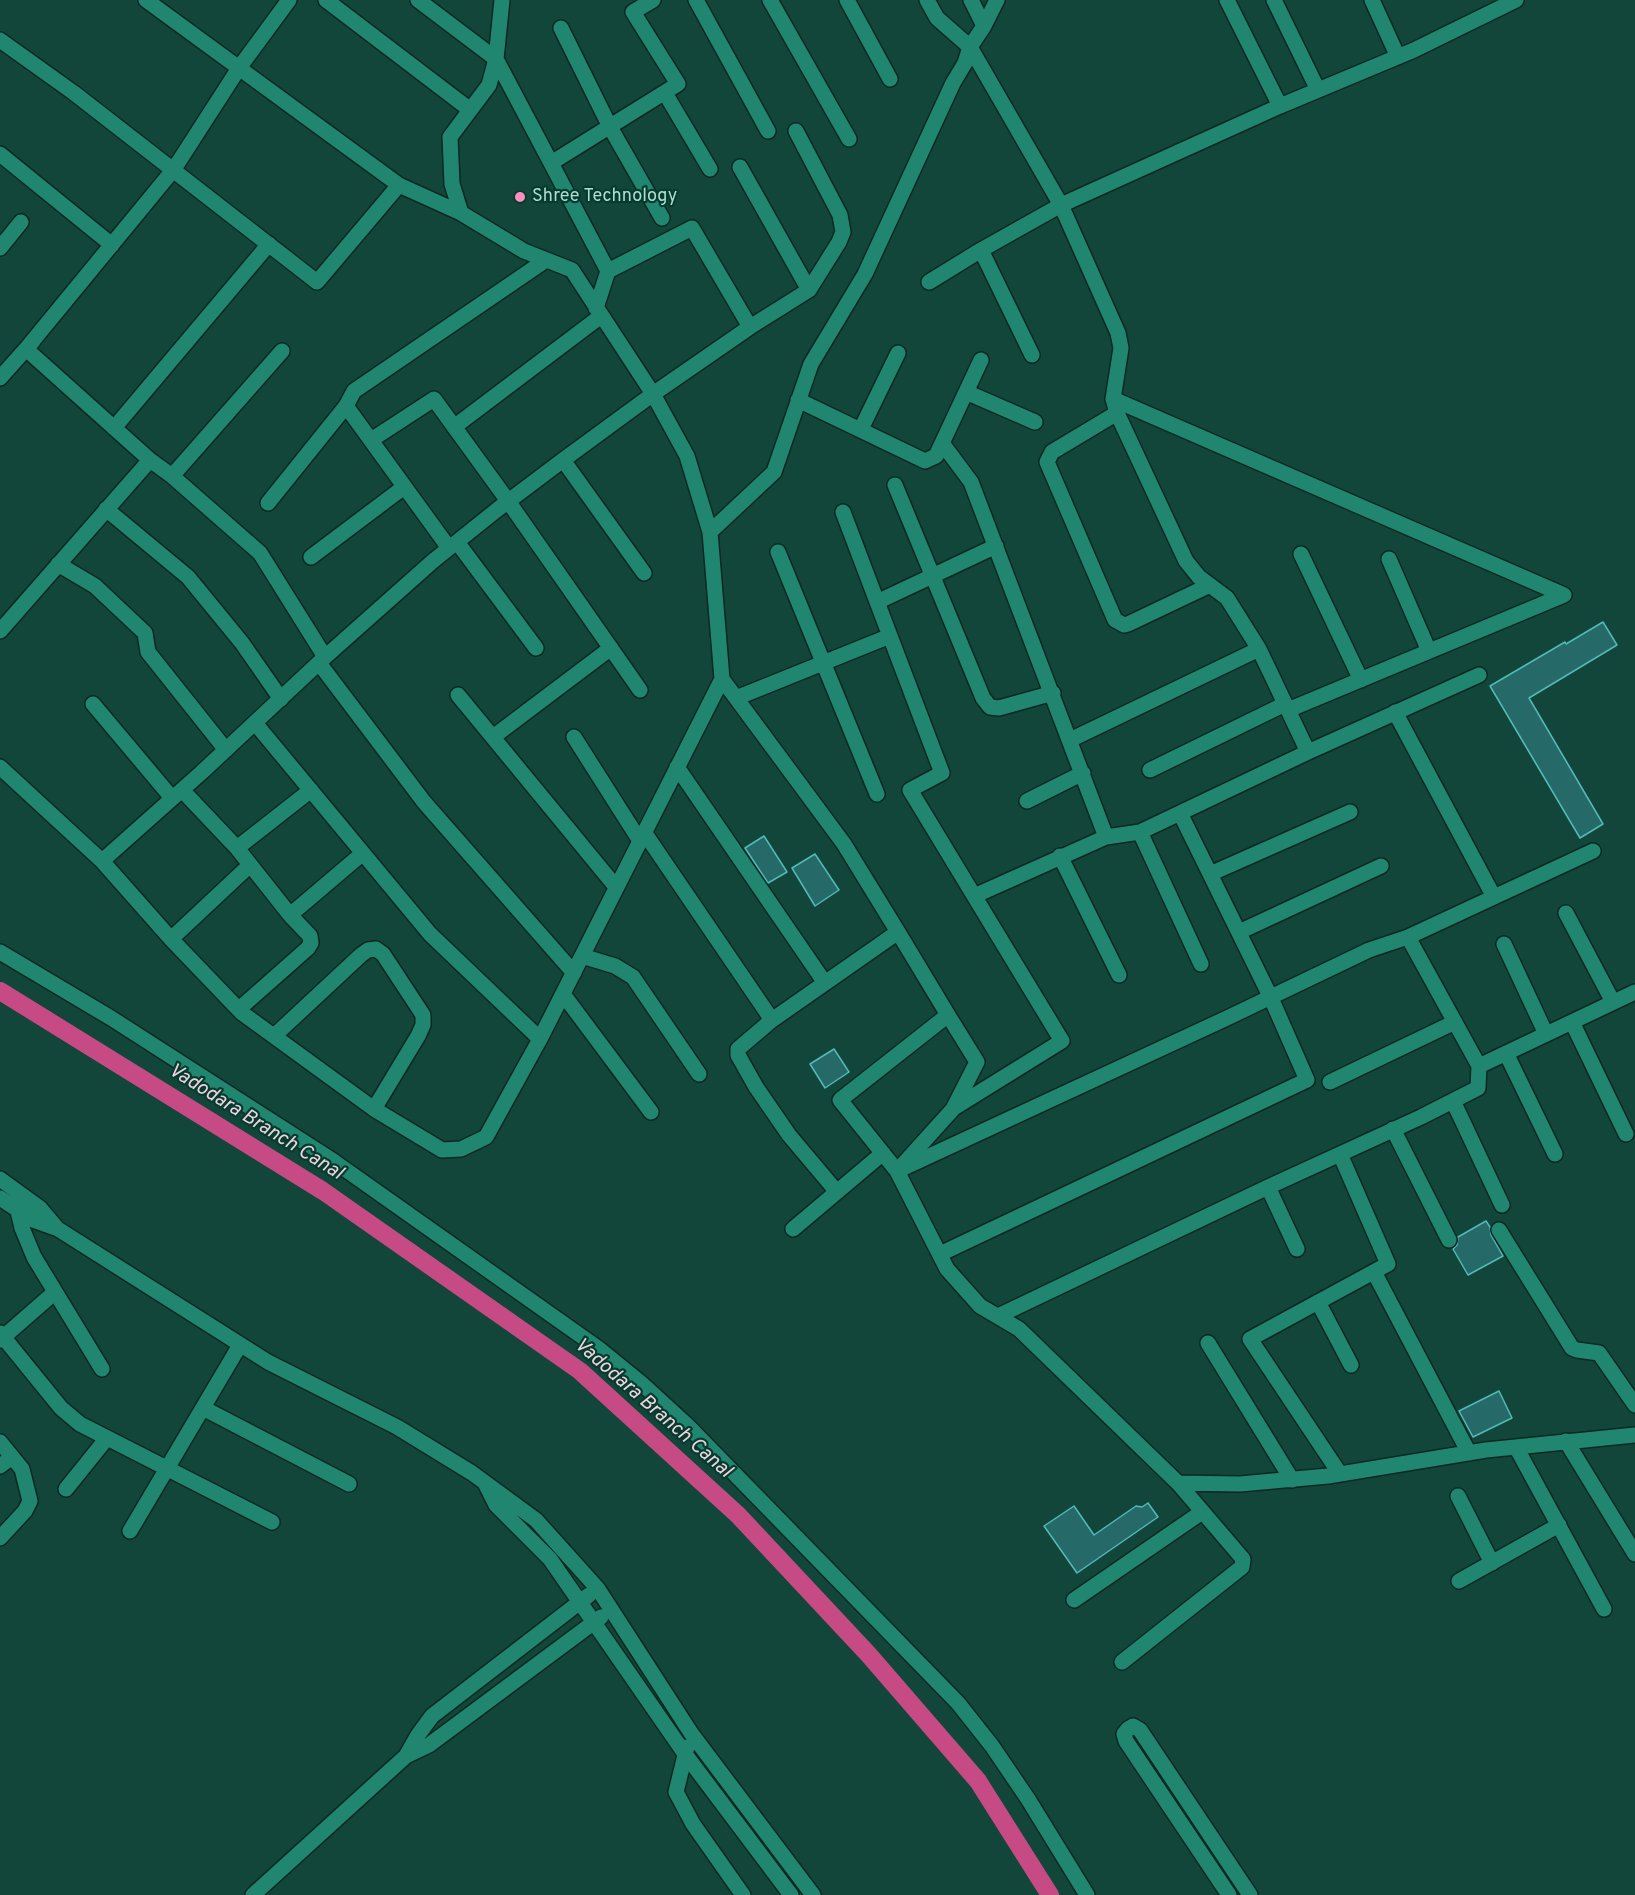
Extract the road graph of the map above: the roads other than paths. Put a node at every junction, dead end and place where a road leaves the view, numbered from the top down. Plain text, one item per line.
1 (147, 0) edge
2 (289, 0) edge
3 (327, 0) edge
4 (418, 0) edge
5 (502, 0) edge
6 (653, 0) edge
7 (696, 0) edge
8 (770, 0) edge
9 (847, 0) edge
10 (927, 0) edge
11 (971, 0) edge
12 (998, 0) edge
13 (1227, 0) edge
14 (1275, 0) edge
15 (1371, 0) edge
16 (1516, 0) edge
17 (165, 5) edge
18 (984, 26) junction
19 (561, 28) dead end
20 (0, 40) edge
21 (970, 47) junction
22 (1398, 57) junction
23 (496, 59) junction
24 (239, 68) junction
25 (890, 79) dead end
26 (1318, 90) junction
27 (665, 93) junction
28 (1280, 106) junction
29 (469, 109) junction
30 (610, 126) junction
31 (768, 131) dead end
32 (796, 131) dead end
33 (849, 139) dead end
34 (0, 154) edge
35 (551, 163) junction
36 (740, 167) dead end
37 (174, 169) junction
38 (710, 169) dead end
39 (399, 185) junction
40 (1061, 205) junction
41 (461, 213) junction
42 (662, 219) dead end
43 (21, 222) dead end
44 (269, 244) junction
45 (112, 245) junction
46 (0, 248) edge
47 (981, 250) junction
48 (546, 260) junction
49 (608, 271) junction
50 (929, 282) dead end
51 (809, 290) junction
52 (599, 312) junction
53 (750, 327) junction
54 (35, 339) junction
55 (282, 351) dead end
56 (898, 353) dead end
57 (1032, 355) dead end
58 (981, 360) dead end
59 (0, 378) edge
60 (966, 392) junction
61 (653, 394) junction
62 (798, 400) junction
63 (346, 406) junction
64 (1115, 406) junction
65 (1035, 422) dead end
66 (454, 427) junction
67 (114, 428) junction
68 (861, 429) junction
69 (370, 440) junction
70 (942, 443) junction
71 (150, 460) junction
72 (563, 460) junction
73 (172, 476) junction
74 (895, 485) dead end
75 (404, 487) junction
76 (508, 501) junction
77 (268, 503) dead end
78 (106, 510) junction
79 (843, 512) dead end
80 (710, 532) junction
81 (453, 545) junction
82 (996, 546) junction
83 (778, 552) dead end
84 (1301, 554) dead end
85 (311, 557) dead end
86 (1389, 559) dead end
87 (58, 564) junction
88 (644, 573) dead end
89 (934, 575) junction
90 (1210, 585) junction
91 (877, 602) junction
92 (0, 631) edge
93 (890, 636) junction
94 (536, 648) dead end
95 (611, 648) junction
96 (1259, 649) junction
97 (1429, 651) junction
98 (322, 660) junction
99 (824, 663) junction
100 (1479, 675) dead end
101 (722, 679) junction
102 (1361, 680) junction
103 (640, 690) dead end
104 (1053, 693) junction
105 (458, 695) dead end
106 (736, 698) junction
107 (281, 699) junction
108 (93, 704) dead end
109 (1287, 707) junction
110 (1395, 712) junction
111 (255, 723) junction
112 (493, 737) junction
113 (574, 737) dead end
114 (1070, 740) junction
115 (226, 750) junction
116 (1308, 752) junction
117 (0, 767) edge
118 (677, 767) junction
119 (1150, 770) dead end
120 (1083, 773) junction
121 (311, 790) junction
122 (177, 794) junction
123 (877, 794) dead end
124 (1028, 801) dead end
125 (1350, 812) dead end
126 (1180, 813) junction
127 (1140, 832) junction
128 (642, 837) junction
129 (1106, 837) junction
130 (237, 848) junction
131 (1593, 851) dead end
132 (363, 853) junction
133 (1060, 856) junction
134 (102, 861) junction
135 (250, 865) junction
136 (1381, 866) dead end
137 (1210, 874) junction
138 (616, 887) junction
139 (974, 896) junction
140 (1494, 897) junction
141 (1566, 913) dead end
142 (290, 915) junction
143 (898, 932) junction
144 (1239, 933) junction
145 (1408, 936) junction
146 (171, 939) junction
147 (1503, 944) dead end
148 (0, 952) edge
149 (582, 956) junction
150 (1201, 964) dead end
151 (574, 973) junction
152 (1119, 975) dead end
153 (825, 983) junction
154 (1635, 992) edge
155 (563, 994) junction
156 (1271, 998) junction
157 (1613, 1002) junction
158 (239, 1009) junction
159 (948, 1015) junction
160 (772, 1020) junction
161 (1455, 1022) junction
162 (1572, 1022) junction
163 (1546, 1034) junction
164 (274, 1036) junction
165 (540, 1039) junction
166 (1506, 1053) junction
167 (1479, 1066) junction
168 (699, 1074) dead end
169 (1330, 1082) dead end
170 (1453, 1101) junction
171 (954, 1108) junction
172 (374, 1109) junction
173 (651, 1112) dead end
174 (1393, 1130) junction
175 (1626, 1134) dead end
176 (883, 1153) junction
177 (1340, 1154) junction
178 (1556, 1154) dead end
179 (897, 1171) junction
180 (0, 1179) edge
181 (1268, 1186) junction
182 (837, 1192) junction
183 (0, 1198) edge
184 (1502, 1205) dead end
185 (18, 1211) junction
186 (58, 1229) junction
187 (793, 1229) dead end
188 (1498, 1230) dead end
189 (1449, 1240) dead end
190 (1298, 1250) dead end
191 (940, 1254) junction
192 (1374, 1272) junction
193 (56, 1292) junction
194 (1318, 1302) junction
195 (998, 1316) junction
196 (1, 1337) edge
197 (1209, 1343) dead end
198 (240, 1344) junction
199 (1351, 1365) dead end
200 (102, 1369) dead end
201 (1635, 1405) edge
202 (202, 1408) junction
203 (1635, 1435) edge
204 (107, 1438) junction
205 (1566, 1441) junction
206 (0, 1442) edge
207 (1516, 1447) junction
208 (1469, 1453) junction
209 (6, 1461) edge
210 (168, 1467) junction
211 (1340, 1474) junction
212 (1292, 1480) junction
213 (485, 1482) junction
214 (349, 1484) dead end
215 (1178, 1484) junction
216 (66, 1490) dead end
217 (1458, 1496) dead end
218 (1202, 1512) junction
219 (272, 1522) dead end
220 (1559, 1526) junction
221 (130, 1531) dead end
222 (0, 1538) edge
223 (1635, 1554) edge
224 (1492, 1563) junction
225 (1459, 1581) dead end
226 (598, 1589) junction
227 (580, 1600) junction
228 (1074, 1600) dead end
229 (1604, 1609) dead end
230 (611, 1610) junction
231 (594, 1622) junction
232 (1122, 1662) dead end
233 (691, 1732) junction
234 (685, 1754) junction
235 (406, 1756) junction
236 (253, 1895) edge
237 (743, 1895) edge
238 (791, 1895) edge
239 (813, 1895) edge
240 (1088, 1895) edge
241 (1229, 1895) edge
242 (1250, 1895) edge

1 - 17 street
2 - 24 street
3 - 29 street
4 - 23 street
5 - 23 street
6 - 27 street
7 - 31 street
8 - 33 street
9 - 25 street
10 - 21 street
11 - 18 street
12 - 18 street
13 - 28 street
14 - 26 street
15 - 22 street
16 - 22 street
17 - 24 street
18 - 21 street
19 - 30 street
20 - 37 street
21 - 40 street
21 - 62 street
22 - 26 street
23 - 29 street
23 - 35 street
24 - 37 street
24 - 39 street
26 - 28 street
27 - 30 street
27 - 38 street
28 - 40 street
29 - 41 street
30 - 35 street
30 - 42 street
32 - 51 street
34 - 45 street
35 - 49 street
36 - 51 street
37 - 44 street
37 - 45 street
39 - 41 street
39 - 44 street
40 - 47 street
40 - 64 street
41 - 48 street
43 - 46 street
44 - 67 street
45 - 54 street
47 - 50 street
47 - 57 street
48 - 52 street
48 - 63 street
49 - 52 street
49 - 53 street
51 - 53 street
52 - 61 street
52 - 66 street
53 - 61 street
54 - 59 street
54 - 67 street
55 - 73 street
56 - 68 street
58 - 60 street
60 - 65 street
60 - 70 street
61 - 72 street
61 - 80 street
62 - 68 street
62 - 80 street
63 - 69 street
63 - 77 street
64 - 90 street
64 - 90 street
64 - 97 street
66 - 69 street
66 - 76 street
67 - 71 street
68 - 70 street
69 - 75 street
70 - 82 street
71 - 73 street
71 - 78 street
72 - 76 street
72 - 88 street
73 - 98 street
74 - 89 street
75 - 81 street
75 - 85 street
76 - 81 street
76 - 95 street
78 - 87 street
78 - 107 street
79 - 91 street
80 - 101 street
81 - 94 street
81 - 98 street
82 - 89 street
82 - 104 street
83 - 99 street
84 - 102 street
86 - 97 street
87 - 92 street
87 - 115 street
89 - 91 street
89 - 104 street
90 - 96 street
91 - 93 street
93 - 99 street
93 - 139 street
95 - 103 street
95 - 112 street
96 - 109 street
96 - 114 street
97 - 102 street
98 - 107 street
98 - 151 street
99 - 106 street
99 - 123 street
100 - 110 street
101 - 106 street
101 - 118 street
102 - 109 street
104 - 114 street
105 - 112 street
106 - 143 street
107 - 111 street
108 - 122 street
109 - 116 street
109 - 119 street
110 - 116 street
110 - 140 street
111 - 115 street
111 - 121 street
112 - 138 street
113 - 128 street
114 - 120 street
115 - 122 street
116 - 126 street
117 - 134 street
118 - 128 street
118 - 153 street
120 - 124 street
120 - 129 street
121 - 130 street
121 - 132 street
122 - 130 street
122 - 134 street
125 - 137 street
126 - 127 street
126 - 137 street
127 - 129 street
127 - 150 street
128 - 138 street
128 - 160 street
129 - 133 street
130 - 135 street
131 - 140 street
132 - 142 street
132 - 165 street
133 - 139 street
133 - 152 street
134 - 146 street
135 - 142 street
135 - 146 street
136 - 144 street
137 - 144 street
138 - 149 street
139 - 171 street
140 - 145 street
141 - 157 street
142 - 158 street
143 - 153 street
143 - 159 street
144 - 156 street
145 - 156 street
145 - 161 street
146 - 158 street
147 - 163 street
148 - 240 street
149 - 151 street
149 - 168 street
151 - 155 street
153 - 160 street
154 - 157 street
155 - 165 street
155 - 173 street
156 - 179 street
156 - 191 street
157 - 162 street
158 - 164 street
159 - 171 street
159 - 176 street
160 - 182 street
161 - 167 street
161 - 169 street
162 - 163 street
162 - 175 street
163 - 166 street
164 - 172 street
164 - 172 street
165 - 172 street
166 - 167 street
166 - 178 street
167 - 170 street
170 - 174 street
170 - 184 street
171 - 179 street
174 - 177 street
174 - 189 street
176 - 179 street
176 - 182 street
177 - 181 street
177 - 192 street
179 - 191 street
180 - 186 street
181 - 190 street
181 - 195 street
182 - 187 street
183 - 185 street
185 - 186 street
185 - 193 street
186 - 198 street
188 - 201 street
191 - 195 street
192 - 194 street
192 - 208 street
193 - 196 street
193 - 200 street
194 - 199 street
194 - 211 street
195 - 215 street
196 - 204 street
197 - 212 street
198 - 202 street
198 - 213 street
202 - 210 street
202 - 214 street
203 - 205 street
204 - 210 street
204 - 216 street
205 - 207 street
205 - 223 street
206 - 209 street
207 - 208 street
207 - 220 street
208 - 211 street
209 - 222 street
210 - 219 street
210 - 221 street
211 - 212 street
212 - 215 street
213 - 226 street
213 - 227 street
215 - 218 street
217 - 224 street
218 - 228 street
218 - 232 street
220 - 224 street
220 - 229 street
224 - 225 street
226 - 227 street
226 - 230 street
227 - 231 street
227 - 235 street
230 - 231 street
230 - 233 street
231 - 234 street
231 - 235 street
233 - 234 street
233 - 239 street
234 - 237 street
234 - 238 street
235 - 236 street
241 - 242 street

